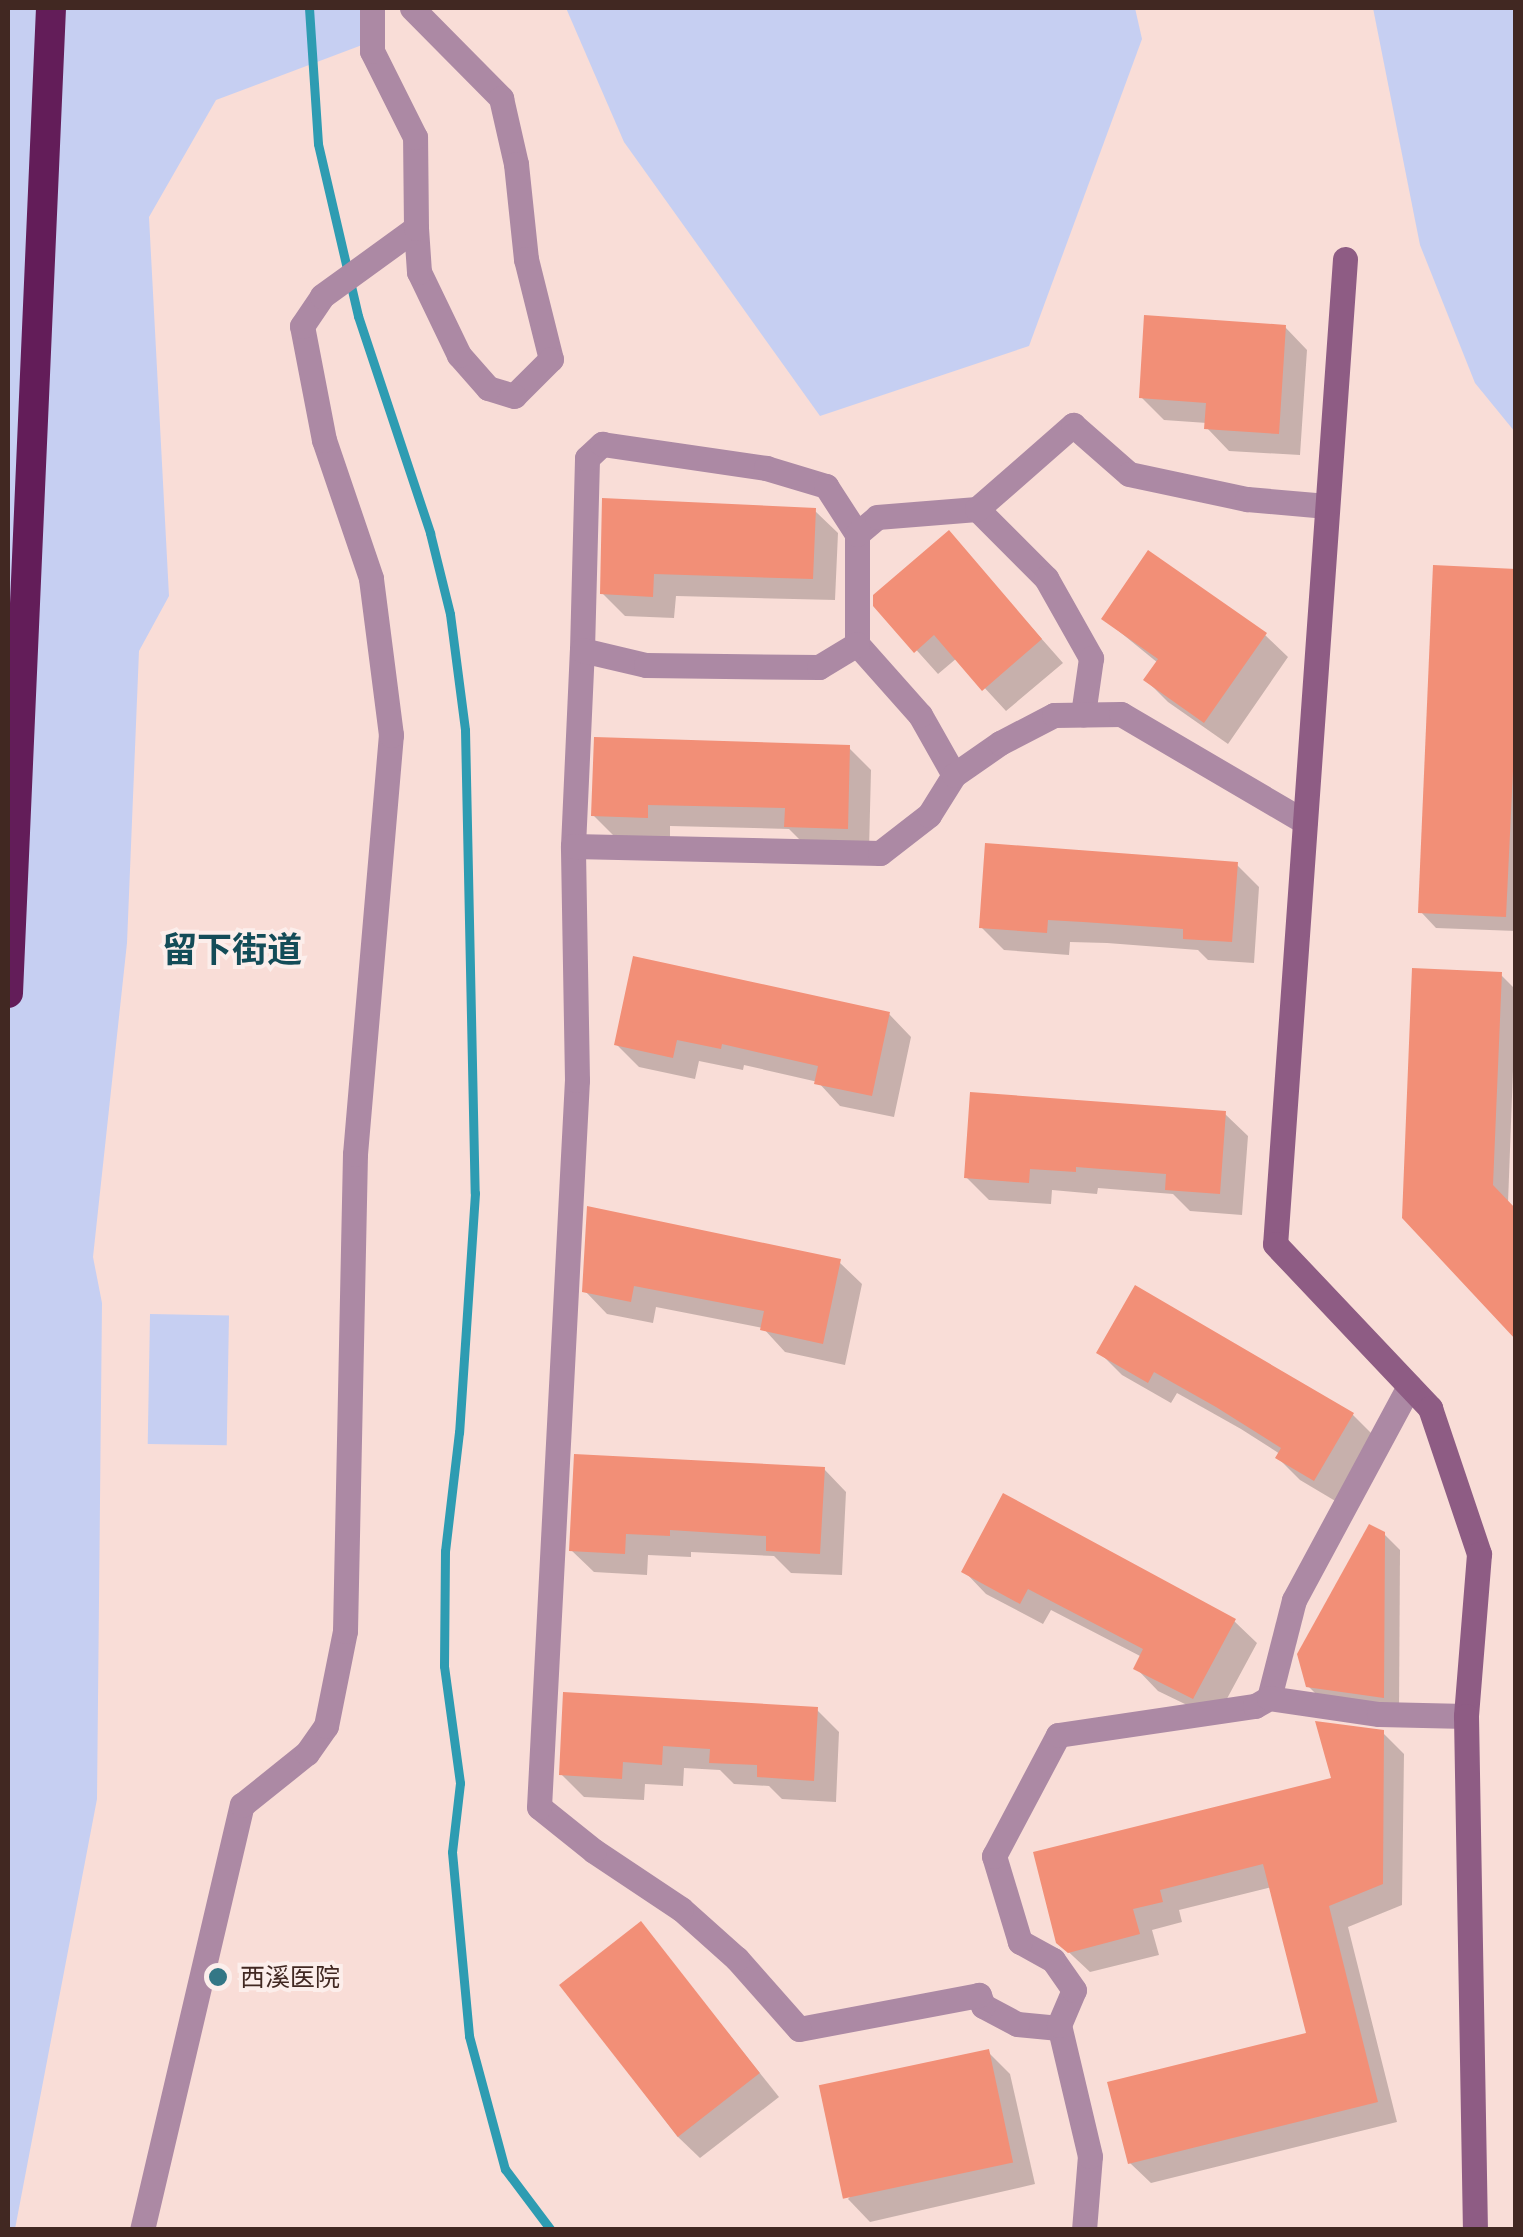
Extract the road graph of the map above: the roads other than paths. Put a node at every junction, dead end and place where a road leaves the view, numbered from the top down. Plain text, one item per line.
1 (51, 8) edge
2 (372, 8) edge
3 (412, 8) edge
4 (416, 228) junction
5 (1345, 260) dead end
6 (1328, 506) junction
7 (977, 509) junction
8 (857, 534) junction
9 (858, 644) junction
10 (582, 650) junction
11 (1082, 714) junction
12 (954, 775) junction
13 (1305, 822) junction
14 (572, 846) junction
15 (8, 994) edge
16 (1409, 1386) junction
17 (1269, 1698) junction
18 (1466, 1716) junction
19 (1060, 2028) junction
20 (142, 2230) edge
21 (1084, 2230) edge
22 (1475, 2230) edge

1 - 15 highway
2 - 4 street
3 - 4 street
4 - 20 street
5 - 6 street
6 - 7 street
6 - 13 street
7 - 8 street
7 - 11 street
8 - 9 street
8 - 10 street
9 - 10 street
9 - 12 street
10 - 14 street
11 - 12 street
11 - 13 street
12 - 14 street
13 - 16 street
14 - 19 street
16 - 17 street
16 - 18 street
17 - 18 street
17 - 19 street
18 - 22 street
19 - 21 street

